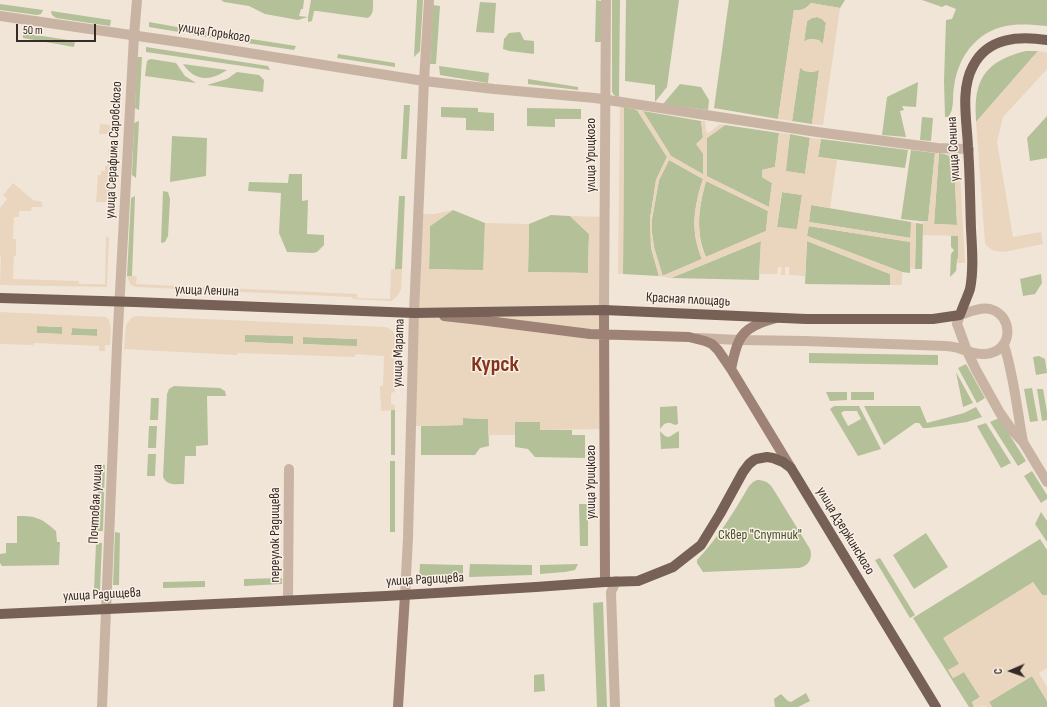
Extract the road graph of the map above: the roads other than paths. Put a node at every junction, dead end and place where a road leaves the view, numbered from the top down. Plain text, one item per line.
1 (137, 0) edge
2 (429, 0) edge
3 (606, 0) edge
4 (0, 16) edge
5 (134, 36) junction
6 (1047, 40) edge
7 (424, 81) junction
8 (606, 99) junction
9 (968, 149) junction
10 (0, 298) edge
11 (120, 302) junction
12 (604, 310) junction
13 (414, 314) junction
14 (960, 315) junction
15 (776, 318) junction
16 (604, 334) junction
17 (689, 337) junction
18 (739, 340) junction
19 (1004, 346) junction
20 (967, 351) junction
21 (731, 369) junction
22 (1022, 442) junction
23 (791, 468) junction
24 (289, 470) dead end
25 (1047, 482) edge
26 (616, 581) junction
27 (605, 582) junction
28 (405, 595) junction
29 (288, 600) junction
30 (106, 609) junction
31 (0, 614) edge
32 (102, 707) edge
33 (398, 707) edge
34 (615, 707) edge
35 (936, 707) edge

1 - 5 street, улица Серафима Саровского
2 - 7 street, улица Марата
3 - 8 street, улица Урицкого
4 - 5 street, улица Горького
5 - 7 street, улица Горького
5 - 11 street, улица Серафима Саровского
6 - 9 main road, улица Сонина
7 - 8 street, улица Горького
7 - 13 street, улица Марата
8 - 9 street, улица Горького
8 - 12 street, улица Урицкого
9 - 14 main road, улица Сонина
10 - 11 main road, улица Ленина
11 - 13 main road, улица Ленина
11 - 30 street, Почтовая улица
12 - 13 main road, Красная площадь
12 - 15 main road, Красная площадь
12 - 16 main road, улица Урицкого
13 - 16 main road, улица Дзержинского
13 - 28 street, улица Марата
14 - 15 main road, Красная площадь
14 - 19 street
14 - 20 street
15 - 18 main road
16 - 17 main road, улица Дзержинского
16 - 27 main road, улица Урицкого
17 - 18 street
17 - 21 main road, улица Дзержинского
18 - 20 street
18 - 21 main road
19 - 20 street
19 - 22 street
20 - 22 street
21 - 23 main road, улица Дзержинского
22 - 25 street
23 - 26 main road, улица Радищева
23 - 35 main road, улица Дзержинского
24 - 29 street, переулок Радищева
26 - 27 main road, улица Радищева
26 - 34 street
27 - 28 main road, улица Радищева
28 - 29 main road, улица Радищева
28 - 33 main road, улица Марата
29 - 30 main road, улица Радищева
30 - 31 main road, улица Радищева
30 - 32 street, Почтовая улица

